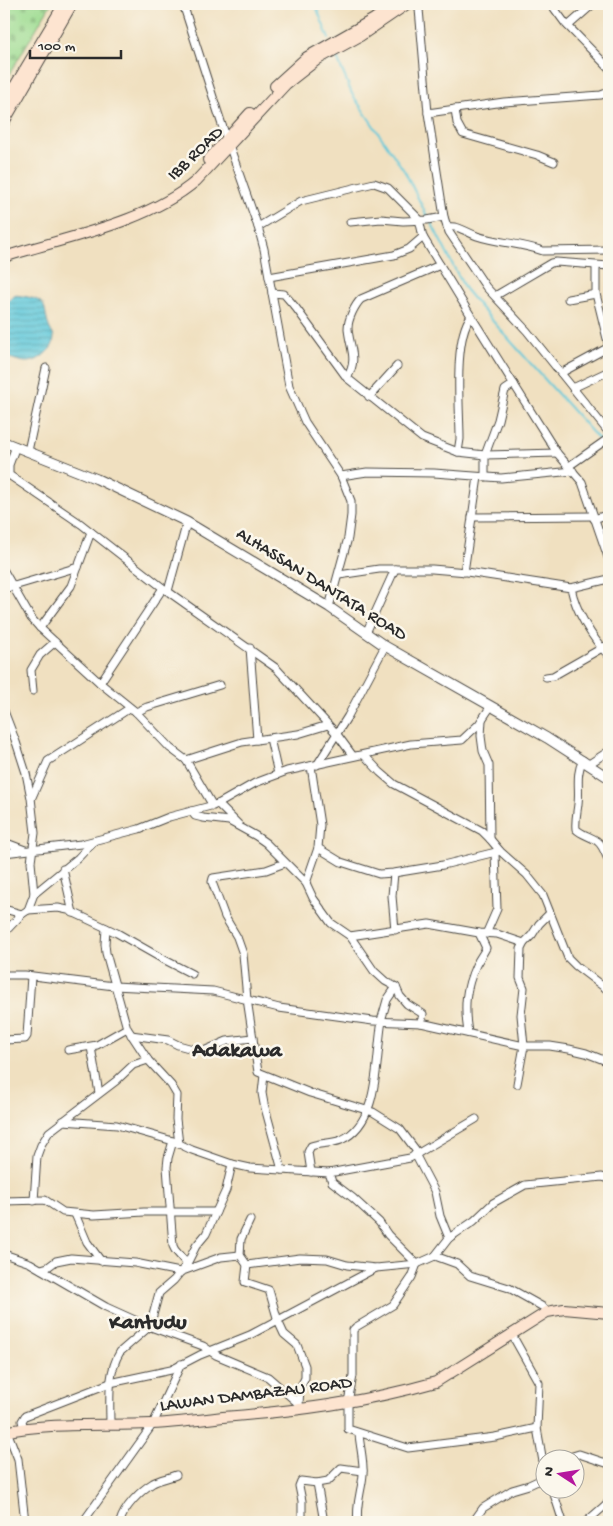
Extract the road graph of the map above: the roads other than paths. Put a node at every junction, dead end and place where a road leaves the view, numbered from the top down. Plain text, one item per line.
1 (64, 4) edge
2 (72, 4) edge
3 (184, 4) edge
4 (395, 4) edge
5 (407, 4) edge
6 (417, 4) edge
7 (551, 4) edge
8 (593, 4) edge
9 (568, 26) junction
10 (345, 39) junction
11 (32, 66) junction
12 (609, 68) edge
13 (609, 92) edge
14 (4, 104) edge
15 (455, 109) junction
16 (428, 113) junction
17 (4, 122) edge
18 (228, 142) junction
19 (554, 162) dead end
20 (444, 217) junction
21 (418, 219) junction
22 (350, 222) dead end
23 (258, 227) junction
24 (447, 227) junction
25 (423, 237) junction
26 (609, 250) edge
27 (4, 251) edge
28 (4, 258) edge
29 (440, 265) junction
30 (596, 266) junction
31 (609, 266) edge
32 (269, 277) junction
33 (272, 293) junction
34 (596, 294) junction
35 (495, 296) junction
36 (568, 299) dead end
37 (471, 316) junction
38 (609, 347) edge
39 (397, 366) dead end
40 (46, 368) dead end
41 (609, 371) edge
42 (561, 373) junction
43 (347, 378) junction
44 (514, 384) junction
45 (573, 388) junction
46 (369, 397) junction
47 (609, 437) edge
48 (4, 442) edge
49 (16, 446) junction
50 (28, 451) junction
51 (458, 452) junction
52 (557, 453) junction
53 (485, 455) junction
54 (571, 468) junction
55 (341, 476) junction
56 (481, 477) junction
57 (609, 514) edge
58 (472, 517) junction
59 (594, 517) junction
60 (187, 522) junction
61 (91, 532) junction
62 (609, 560) edge
63 (78, 567) junction
64 (395, 569) junction
65 (4, 571) edge
66 (464, 572) junction
67 (339, 574) junction
68 (609, 579) edge
69 (14, 586) junction
70 (571, 588) junction
71 (4, 589) edge
72 (166, 590) junction
73 (328, 607) junction
74 (40, 628) junction
75 (366, 633) junction
76 (55, 642) junction
77 (609, 644) edge
78 (385, 646) junction
79 (250, 648) junction
80 (602, 648) junction
81 (609, 656) edge
82 (546, 677) dead end
83 (100, 683) junction
84 (220, 685) dead end
85 (33, 690) dead end
86 (491, 706) junction
87 (133, 710) junction
88 (4, 711) edge
89 (482, 720) junction
90 (328, 725) junction
91 (336, 733) junction
92 (270, 738) junction
93 (257, 740) junction
94 (609, 751) edge
95 (364, 754) junction
96 (353, 756) junction
97 (186, 760) junction
98 (586, 762) junction
99 (314, 765) junction
100 (278, 774) junction
101 (609, 778) edge
102 (32, 798) junction
103 (215, 805) junction
104 (191, 812) junction
105 (242, 828) junction
106 (490, 839) junction
107 (94, 841) junction
108 (4, 842) edge
109 (318, 848) junction
110 (30, 851) junction
111 (497, 852) junction
112 (4, 853) edge
113 (609, 862) edge
114 (284, 863) junction
115 (63, 869) junction
116 (394, 873) junction
117 (306, 883) junction
118 (34, 894) junction
119 (4, 909) edge
120 (25, 912) junction
121 (74, 913) junction
122 (550, 913) junction
123 (106, 928) junction
124 (395, 930) junction
125 (4, 933) edge
126 (482, 934) junction
127 (350, 936) junction
128 (524, 943) junction
129 (192, 974) dead end
130 (4, 975) edge
131 (31, 976) junction
132 (114, 986) junction
133 (396, 987) junction
134 (609, 991) edge
135 (247, 999) junction
136 (381, 1021) junction
137 (421, 1023) junction
138 (129, 1032) junction
139 (468, 1033) junction
140 (253, 1038) junction
141 (4, 1040) edge
142 (524, 1046) junction
143 (91, 1047) junction
144 (68, 1050) dead end
145 (148, 1060) junction
146 (609, 1062) edge
147 (264, 1075) junction
148 (517, 1084) dead end
149 (99, 1093) junction
150 (367, 1110) junction
151 (476, 1118) dead end
152 (63, 1121) junction
153 (176, 1143) junction
154 (417, 1153) junction
155 (232, 1164) junction
156 (282, 1170) junction
157 (311, 1172) junction
158 (330, 1173) junction
159 (609, 1179) edge
160 (4, 1201) edge
161 (34, 1201) junction
162 (170, 1211) junction
163 (216, 1212) junction
164 (75, 1214) junction
165 (250, 1220) dead end
166 (449, 1238) junction
167 (4, 1254) edge
168 (240, 1255) junction
169 (435, 1256) junction
170 (101, 1260) junction
171 (187, 1264) junction
172 (246, 1264) junction
173 (417, 1264) junction
174 (376, 1268) junction
175 (41, 1269) junction
176 (180, 1272) junction
177 (547, 1312) junction
178 (609, 1313) edge
179 (278, 1321) junction
180 (150, 1326) junction
181 (512, 1333) junction
182 (209, 1351) junction
183 (181, 1364) junction
184 (110, 1383) junction
185 (348, 1402) junction
186 (300, 1407) junction
187 (4, 1408) edge
188 (153, 1424) junction
189 (110, 1425) junction
190 (537, 1428) junction
191 (24, 1429) junction
192 (5, 1431) edge
193 (359, 1434) junction
194 (540, 1448) edge
195 (586, 1456) edge
196 (609, 1464) edge
197 (363, 1471) junction
198 (176, 1475) dead end
199 (536, 1482) edge
200 (317, 1483) junction
201 (555, 1498) edge
202 (609, 1502) edge
203 (24, 1522) edge
204 (82, 1522) edge
205 (120, 1522) edge
206 (302, 1522) edge
207 (324, 1522) edge
208 (358, 1522) edge
209 (473, 1522) edge
210 (563, 1522) edge
211 (586, 1522) edge

1 - 11 main road
2 - 11 main road
3 - 18 street
4 - 10 main road
5 - 10 main road
6 - 16 street
7 - 9 street
8 - 9 street
9 - 12 street
10 - 18 main road, IBB ROAD
11 - 14 main road
11 - 17 main road
13 - 15 street
15 - 16 street
15 - 19 street
16 - 20 street
18 - 23 street
18 - 27 main road, IBB ROAD
18 - 28 main road, IBB ROAD
20 - 21 street
20 - 24 street
21 - 22 street
21 - 23 street
21 - 25 street
23 - 32 street
24 - 26 street
24 - 35 street
25 - 29 street
25 - 32 street
29 - 37 street
29 - 43 street
30 - 31 street
30 - 34 street
30 - 35 street
32 - 33 street
33 - 43 street
33 - 55 street
34 - 36 street
34 - 38 street
35 - 42 street
37 - 44 street
37 - 51 street
38 - 42 street
39 - 46 street
40 - 50 street
41 - 45 street
42 - 45 street
43 - 46 street
44 - 52 street
44 - 53 street
45 - 47 street
46 - 51 street
47 - 54 street
48 - 49 street, ALHASSAN DANTATA ROAD
49 - 50 street, ALHASSAN DANTATA ROAD
49 - 61 street
50 - 60 street, ALHASSAN DANTATA ROAD
51 - 53 street
52 - 53 street
52 - 54 street
53 - 56 street
54 - 56 street
54 - 59 street
55 - 56 street
55 - 67 street
56 - 58 street
57 - 59 street
58 - 59 street
58 - 66 street
59 - 62 street
60 - 72 street
60 - 73 street, ALHASSAN DANTATA ROAD
61 - 63 street
61 - 72 street
63 - 69 street
63 - 74 street
64 - 66 street
64 - 67 street
64 - 75 street
65 - 69 street
66 - 70 street
67 - 73 street
68 - 70 street
69 - 71 street
69 - 74 street
70 - 80 street
72 - 79 street
72 - 83 street
73 - 75 street, ALHASSAN DANTATA ROAD
74 - 76 street
75 - 78 street, ALHASSAN DANTATA ROAD
76 - 83 street
76 - 85 street
77 - 80 street
78 - 86 street, ALHASSAN DANTATA ROAD
78 - 91 street
79 - 90 street
79 - 93 street
80 - 81 street
80 - 82 street
83 - 87 street
84 - 87 street
86 - 89 street
86 - 98 street, ALHASSAN DANTATA ROAD
87 - 97 street
87 - 102 street
88 - 102 street
89 - 95 street
89 - 106 street
90 - 91 street
90 - 92 street
91 - 96 street
91 - 99 street
92 - 93 street
92 - 100 street
93 - 97 street
94 - 98 street
95 - 96 street
95 - 106 street
96 - 99 street
97 - 103 street
98 - 101 street, ALHASSAN DANTATA ROAD
98 - 113 street
99 - 100 street
99 - 109 street
100 - 103 street
102 - 110 street
103 - 104 street
103 - 105 street
104 - 105 street
104 - 107 street
105 - 114 street
106 - 111 street
107 - 110 street
107 - 115 street
108 - 110 street
109 - 116 street
109 - 117 street
110 - 112 street
110 - 118 street
111 - 116 street
111 - 122 street
111 - 126 street
114 - 117 street
114 - 135 street
115 - 118 street
115 - 121 street
116 - 124 street
117 - 127 street
118 - 120 street
119 - 120 street
120 - 121 street
120 - 125 street
121 - 123 street
122 - 128 street
122 - 134 street
123 - 129 street
123 - 132 street
124 - 126 street
124 - 127 street
126 - 128 street
126 - 139 street
127 - 133 street
128 - 142 street
130 - 131 street
131 - 132 street
131 - 141 street
132 - 135 street
132 - 138 street
133 - 136 street
133 - 137 street
135 - 136 street
135 - 140 street
136 - 137 street
136 - 150 street
137 - 139 street
138 - 140 street
138 - 143 street
138 - 145 street
139 - 142 street
140 - 147 street
142 - 146 street
142 - 148 street
143 - 144 street
143 - 149 street
145 - 149 street
145 - 153 street
147 - 150 street
147 - 156 street
149 - 152 street
150 - 154 street
150 - 157 street
151 - 154 street
152 - 153 street
152 - 161 street
153 - 155 street
153 - 162 street
154 - 158 street
154 - 166 street
155 - 156 street
155 - 163 street
156 - 157 street
157 - 158 street
158 - 173 street
159 - 166 street
160 - 161 street
161 - 164 street
162 - 163 street
162 - 164 street
162 - 171 street
163 - 171 street
164 - 170 street
165 - 168 street
166 - 169 street
167 - 175 street
168 - 172 street
168 - 176 street
169 - 173 street
169 - 177 street
170 - 175 street
170 - 176 street
171 - 176 street
172 - 174 street
172 - 179 street
173 - 174 street
173 - 185 street
174 - 179 street
175 - 180 street
176 - 180 street
177 - 178 main road, LAWAN DAMBAZAU ROAD
177 - 181 main road, LAWAN DAMBAZAU ROAD
179 - 182 street
179 - 186 street
180 - 182 street
180 - 184 street
181 - 185 main road, LAWAN DAMBAZAU ROAD
181 - 190 street
182 - 183 street
182 - 186 street
183 - 184 street
183 - 188 street
184 - 189 street
184 - 191 street
185 - 186 main road, LAWAN DAMBAZAU ROAD
185 - 193 street
186 - 188 main road, LAWAN DAMBAZAU ROAD
187 - 192 street
188 - 189 main road, LAWAN DAMBAZAU ROAD
188 - 204 street
189 - 191 main road, LAWAN DAMBAZAU ROAD
190 - 193 street
190 - 194 street
191 - 192 main road, LAWAN DAMBAZAU ROAD
192 - 203 street
193 - 197 street
195 - 196 street
197 - 200 street
197 - 208 street
198 - 205 street
199 - 209 street
200 - 206 street
200 - 207 street
201 - 210 street
202 - 211 street

